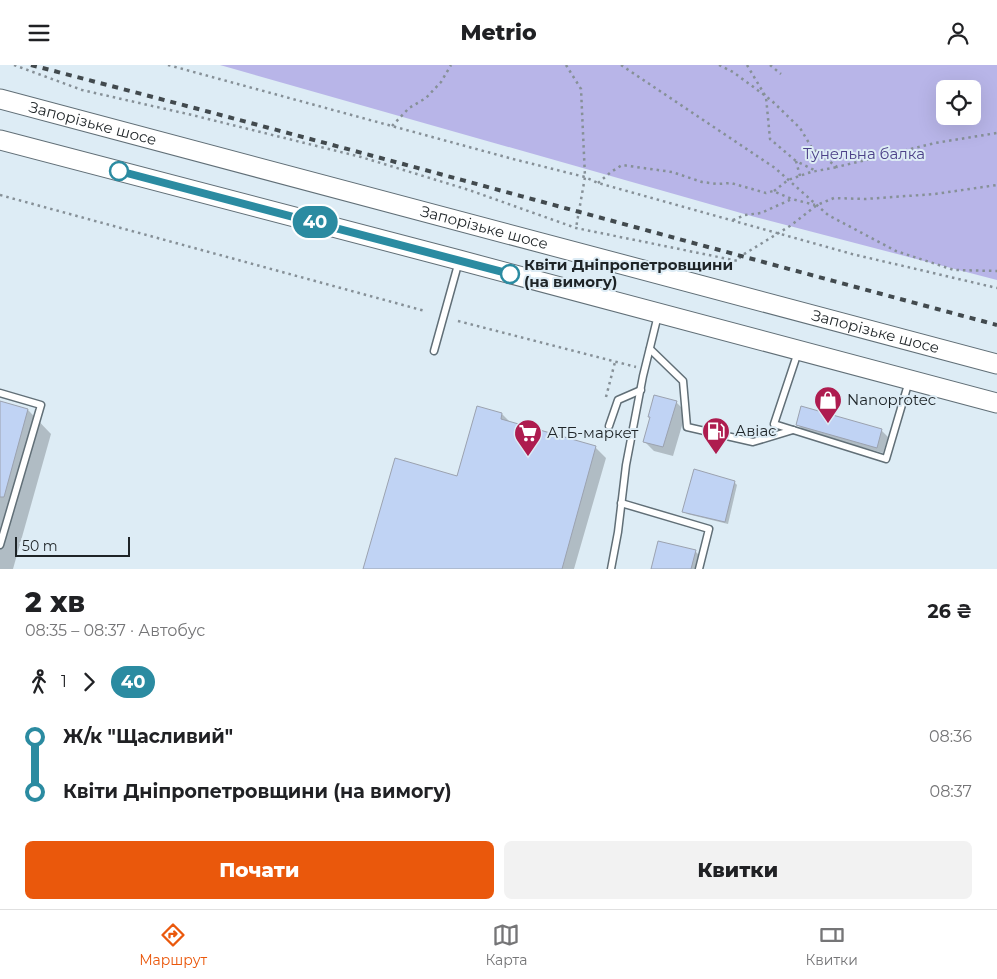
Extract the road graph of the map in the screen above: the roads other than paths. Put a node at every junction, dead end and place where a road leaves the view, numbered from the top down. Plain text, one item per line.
1 (0, 99) edge
2 (0, 140) edge
3 (459, 260) junction
4 (658, 313) junction
5 (650, 349) junction
6 (798, 350) junction
7 (434, 351) dead end
8 (997, 364) edge
9 (910, 380) junction
10 (641, 390) junction
11 (0, 393) edge
12 (997, 403) edge
13 (609, 426) dead end
14 (794, 430) junction
15 (622, 503) junction
16 (0, 545) edge
17 (612, 569) edge
18 (699, 569) edge

1 - 8 main road, Запорізьке шосе
2 - 3 main road
3 - 4 main road
3 - 7 lane
4 - 5 lane
4 - 6 main road
5 - 10 lane
5 - 14 lane
6 - 9 main road
6 - 14 lane
9 - 12 main road
9 - 14 lane
10 - 13 lane
10 - 15 lane
11 - 16 lane
15 - 17 lane
15 - 18 lane

